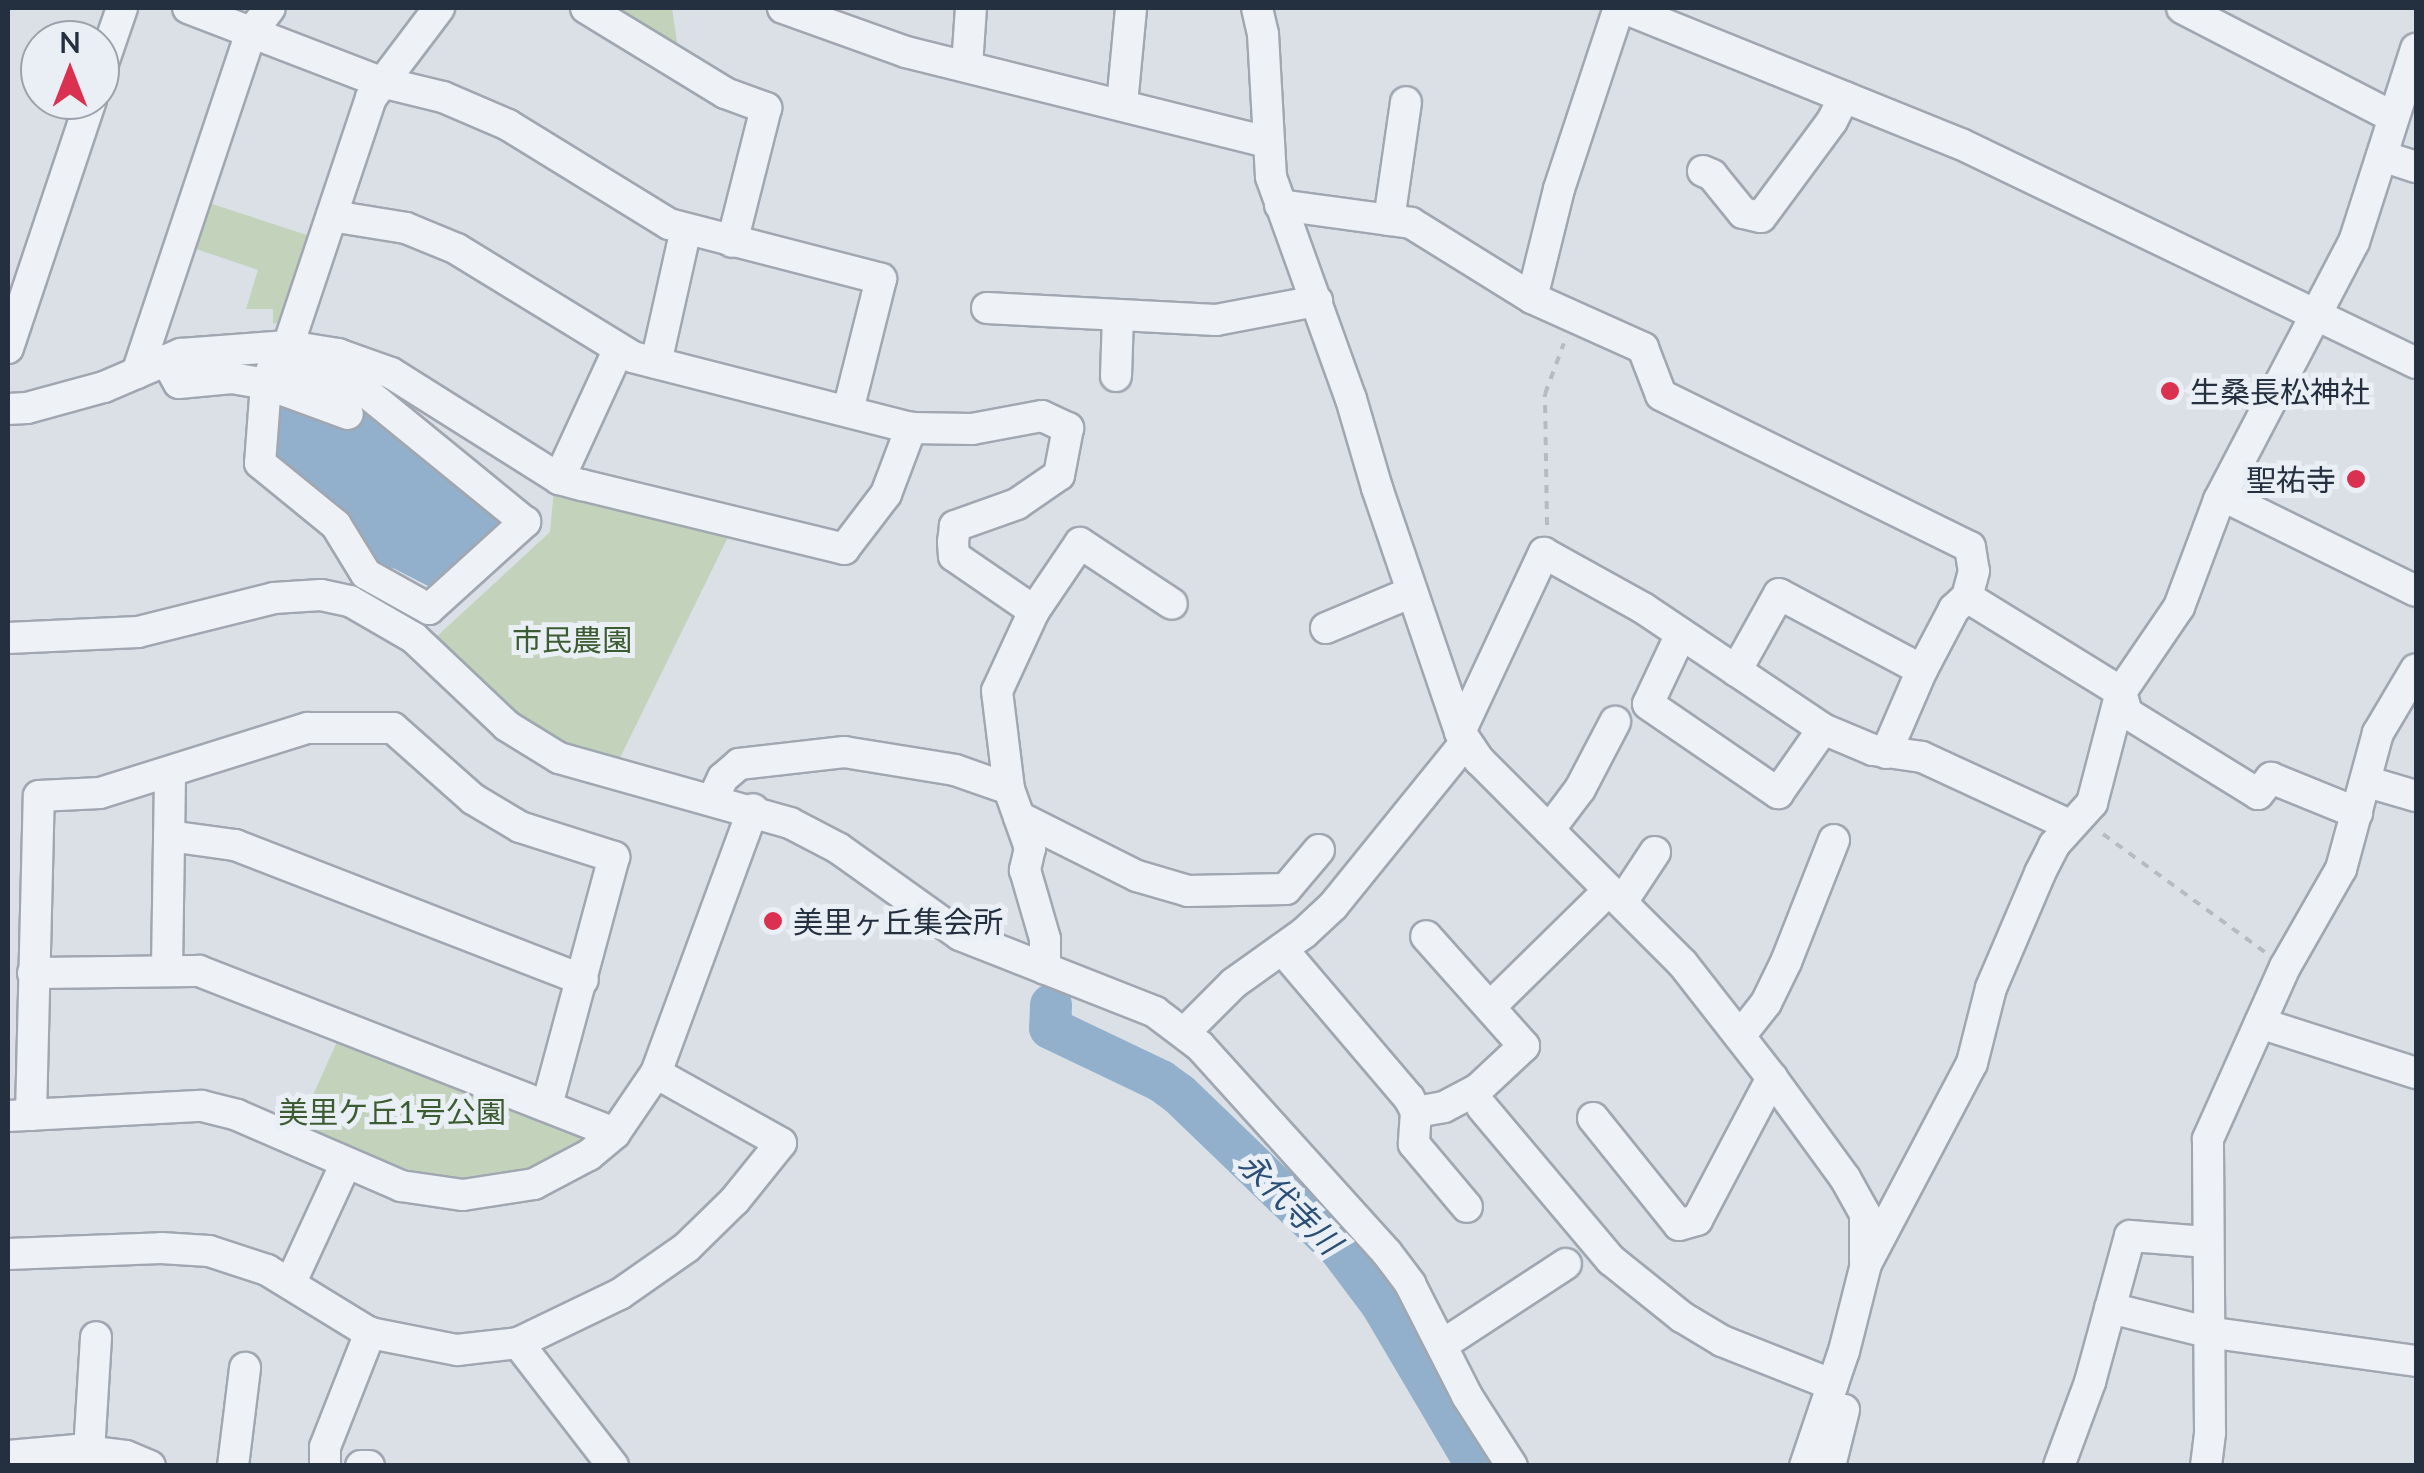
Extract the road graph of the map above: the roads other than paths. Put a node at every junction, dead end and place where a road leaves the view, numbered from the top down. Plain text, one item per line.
1 (188, 8) edge
2 (270, 8) edge
3 (439, 8) edge
4 (586, 8) edge
5 (782, 8) edge
6 (971, 8) edge
7 (1131, 8) edge
8 (1257, 8) edge
9 (1622, 8) edge
10 (2182, 8) edge
11 (1681, 18) edge
12 (251, 32) junction
13 (2416, 48) edge
14 (967, 66) junction
15 (381, 82) junction
16 (1844, 98) junction
17 (1406, 102) dead end
18 (1122, 104) junction
19 (2393, 116) junction
20 (83, 120) edge
21 (1266, 142) junction
22 (2382, 156) junction
23 (2416, 166) edge
24 (1703, 171) dead end
25 (1280, 205) junction
26 (332, 216) junction
27 (1389, 220) junction
28 (686, 229) junction
29 (732, 242) junction
30 (1532, 298) junction
31 (1316, 301) junction
32 (987, 308) dead end
33 (1118, 316) junction
34 (2318, 316) junction
35 (288, 346) junction
36 (8, 348) edge
37 (618, 352) junction
38 (166, 360) junction
39 (2416, 363) edge
40 (656, 364) junction
41 (136, 374) junction
42 (1116, 376) dead end
43 (266, 384) junction
44 (8, 409) edge
45 (848, 410) junction
46 (348, 414) dead end
47 (911, 428) junction
48 (559, 478) junction
49 (2223, 496) junction
50 (2416, 591) edge
51 (1412, 592) junction
52 (1968, 597) junction
53 (1172, 604) dead end
54 (1034, 611) junction
55 (1326, 628) dead end
56 (1681, 634) junction
57 (8, 638) edge
58 (2416, 669) edge
59 (1922, 670) junction
60 (1736, 671) junction
61 (2120, 692) junction
62 (1615, 722) dead end
63 (1823, 728) junction
64 (1463, 737) junction
65 (1886, 753) junction
66 (170, 772) junction
67 (2368, 782) junction
68 (2416, 796) edge
69 (713, 799) junction
70 (1014, 803) junction
71 (753, 809) junction
72 (2358, 812) junction
73 (2082, 826) junction
74 (1549, 830) junction
75 (169, 836) junction
76 (1834, 840) dead end
77 (1319, 850) dead end
78 (1656, 852) dead end
79 (1615, 896) junction
80 (1426, 936) dead end
81 (1282, 949) junction
82 (167, 968) junction
83 (1044, 970) junction
84 (33, 973) junction
85 (583, 980) junction
86 (1491, 1006) junction
87 (2260, 1023) junction
88 (1184, 1032) junction
89 (1740, 1036) junction
90 (656, 1072) junction
91 (2416, 1073) edge
92 (1772, 1078) junction
93 (548, 1106) junction
94 (1482, 1107) dead end
95 (1416, 1112) junction
96 (19, 1115) edge
97 (1593, 1118) dead end
98 (615, 1133) junction
99 (345, 1164) junction
100 (1467, 1207) dead end
101 (2206, 1242) junction
102 (8, 1254) edge
103 (1566, 1264) dead end
104 (1866, 1264) junction
105 (290, 1282) junction
106 (2110, 1308) junction
107 (2207, 1332) junction
108 (370, 1334) junction
109 (96, 1338) dead end
110 (518, 1344) junction
111 (1442, 1344) junction
112 (1844, 1351) junction
113 (2416, 1361) edge
114 (245, 1368) dead end
115 (1834, 1385) junction
116 (89, 1452) junction
117 (22, 1459) edge
118 (140, 1464) edge
119 (233, 1466) edge
120 (326, 1466) edge
121 (613, 1466) edge
122 (1512, 1466) edge
123 (1805, 1466) edge
124 (1830, 1466) edge
125 (2059, 1466) edge
126 (2206, 1466) edge

1 - 12 street
2 - 12 street
3 - 15 street
4 - 29 street
5 - 14 street
6 - 14 street
7 - 18 street
8 - 21 street
9 - 11 street
9 - 30 street
10 - 19 street
11 - 16 street
12 - 15 street
12 - 41 street
13 - 19 street
14 - 18 street
15 - 26 street
15 - 28 street
16 - 24 street
16 - 34 street
17 - 27 street
18 - 21 street
19 - 22 street
20 - 36 street
21 - 25 street
22 - 23 street
22 - 34 street
25 - 27 street
25 - 31 street
26 - 35 street
26 - 37 street
27 - 30 street
28 - 29 street
28 - 40 street
29 - 45 street
30 - 52 street
31 - 33 street
31 - 51 street
32 - 33 street
33 - 42 street
34 - 39 street
34 - 49 street
35 - 38 street
35 - 48 street
37 - 40 street
37 - 48 street
38 - 41 street
38 - 43 street
40 - 45 street
41 - 44 street
43 - 43 street
43 - 46 street
45 - 47 street
47 - 48 street
47 - 54 street
49 - 50 street
49 - 61 street
51 - 55 street
51 - 64 street
52 - 59 street
52 - 61 street
53 - 54 street
54 - 70 street
56 - 60 street
56 - 63 street
56 - 64 street
57 - 69 street
58 - 67 street
59 - 60 street
59 - 65 street
60 - 63 street
61 - 72 street
61 - 73 street
62 - 74 street
63 - 65 street
64 - 74 street
64 - 81 street
65 - 73 street
66 - 75 street
66 - 84 street
66 - 85 street
67 - 68 street
67 - 72 street
69 - 70 street
69 - 71 street
70 - 77 street
70 - 83 street
71 - 83 street
71 - 90 street
72 - 87 street
73 - 104 street
74 - 79 street
75 - 82 street
75 - 85 street
76 - 89 street
78 - 79 street
79 - 86 street
79 - 89 street
80 - 86 street
81 - 88 street
81 - 95 street
82 - 84 street
82 - 93 street
83 - 88 street
84 - 96 street
85 - 93 street
86 - 95 street
87 - 91 street
87 - 101 street
88 - 111 street
89 - 92 street
90 - 98 street
90 - 110 street
92 - 97 street
92 - 104 street
93 - 98 street
94 - 115 street
95 - 100 street
96 - 99 street
98 - 99 street
99 - 105 street
101 - 106 street
101 - 107 street
102 - 105 street
103 - 111 street
104 - 112 street
105 - 108 street
106 - 107 street
106 - 125 street
107 - 113 street
107 - 126 street
108 - 110 street
108 - 120 street
109 - 116 street
110 - 121 street
111 - 122 street
112 - 115 street
112 - 124 street
114 - 119 street
115 - 123 street
116 - 117 street
116 - 118 street

